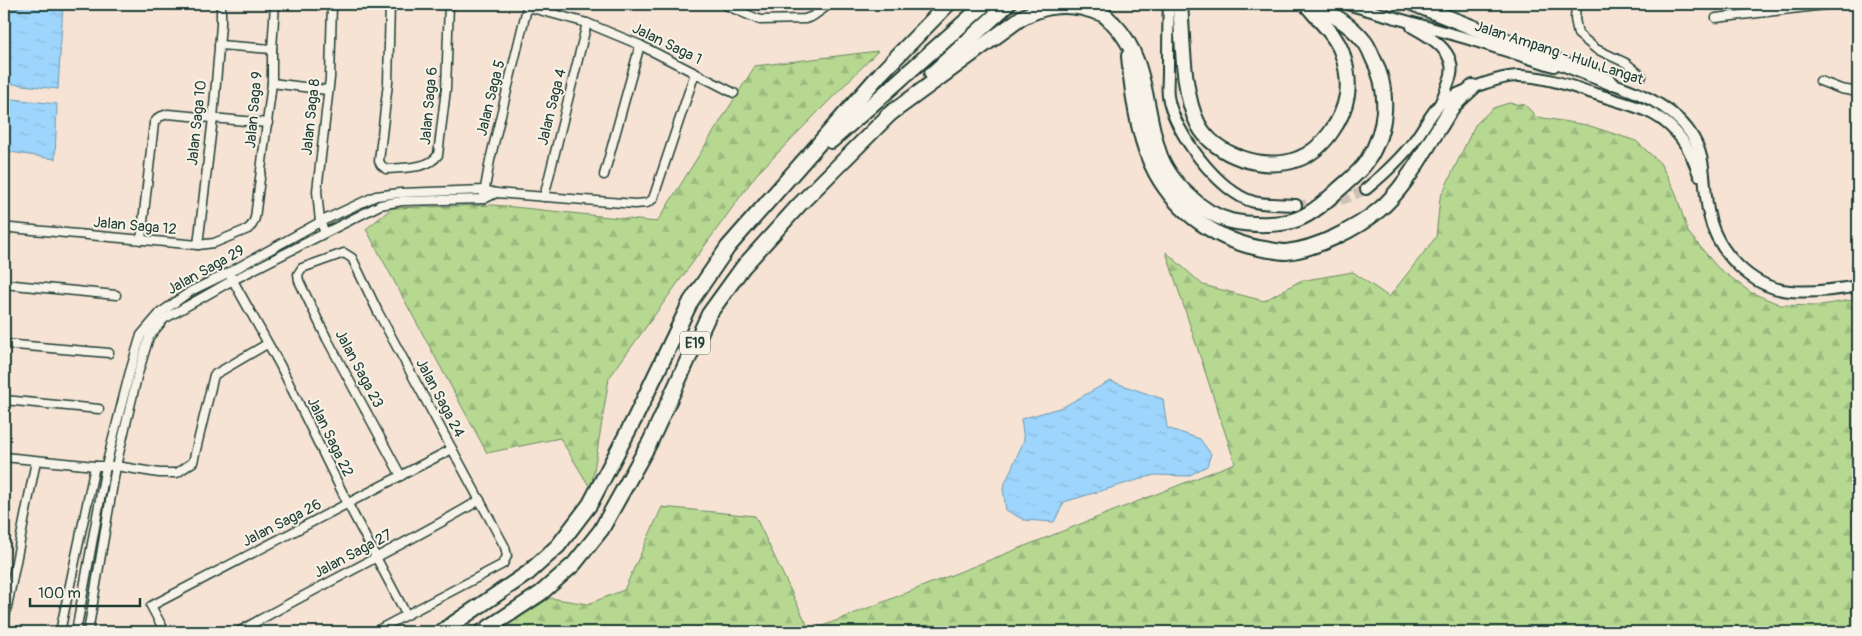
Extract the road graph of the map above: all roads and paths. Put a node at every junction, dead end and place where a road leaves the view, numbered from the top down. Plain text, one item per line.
1 (221, 4) edge
2 (275, 4) edge
3 (332, 4) edge
4 (390, 4) edge
5 (449, 4) edge
6 (723, 4) edge
7 (830, 4) edge
8 (948, 4) edge
9 (985, 4) edge
10 (1008, 4) edge
11 (1169, 4) edge
12 (1180, 4) edge
13 (1306, 4) edge
14 (1310, 4) edge
15 (1346, 4) edge
16 (1414, 4) edge
17 (1576, 4) edge
18 (1833, 4) edge
19 (528, 5) edge
20 (1716, 18) dead end
21 (1398, 19) junction
22 (587, 23) junction
23 (1128, 42) junction
24 (219, 45) junction
25 (640, 45) junction
26 (272, 49) junction
27 (695, 73) junction
28 (1642, 76) dead end
29 (1820, 81) dead end
30 (1610, 82) junction
31 (272, 84) junction
32 (1473, 87) junction
33 (327, 90) junction
34 (1858, 92) edge
35 (734, 94) dead end
36 (1440, 104) junction
37 (886, 116) junction
38 (213, 118) junction
39 (268, 124) junction
40 (604, 175) dead end
41 (782, 185) junction
42 (1366, 189) tunnel mouth
43 (485, 190) junction
44 (496, 193) junction
45 (1706, 193) junction
46 (544, 197) junction
47 (484, 199) junction
48 (1296, 205) tunnel mouth
49 (255, 218) joint
50 (320, 222) junction
51 (4, 232) edge
52 (325, 232) junction
53 (140, 240) junction
54 (198, 245) junction
55 (348, 254) joint
56 (230, 277) junction
57 (4, 284) edge
58 (1858, 286) edge
59 (116, 296) dead end
60 (4, 344) edge
61 (267, 344) junction
62 (109, 353) dead end
63 (4, 400) edge
64 (99, 409) dead end
65 (452, 449) junction
66 (4, 457) edge
67 (36, 461) junction
68 (95, 466) junction
69 (106, 466) junction
70 (116, 466) junction
71 (401, 476) junction
72 (480, 500) junction
73 (348, 504) junction
74 (376, 558) junction
75 (406, 614) junction
76 (4, 622) edge
77 (60, 632) edge
78 (76, 632) edge
79 (88, 632) edge
80 (165, 632) edge
81 (238, 632) edge
82 (374, 632) edge
83 (441, 632) edge
84 (482, 632) edge

1 - 24 street, Jalan Saga 10
2 - 26 street, Jalan Saga 9
3 - 33 street, Jalan Saga 8
4 - 5 street, Jalan Saga 6
6 - 7 street
8 - 41 highway
9 - 41 highway, E19
10 - 37 highway, E19
11 - 48 street
12 - 13 highway
14 - 23 highway
15 - 21 street, Jalan Ampang - Hulu Langat
16 - 30 highway
17 - 28 street
18 - 20 street
19 - 22 street, Jalan Saga 1
19 - 43 street, Jalan Saga 5
21 - 30 street, Jalan Ampang - Hulu Langat
21 - 36 street
22 - 25 street, Jalan Saga 1
22 - 46 street, Jalan Saga 4
23 - 32 highway
23 - 37 highway
24 - 26 street
24 - 38 street, Jalan Saga 10
25 - 27 street, Jalan Saga 1
25 - 40 street
26 - 31 street, Jalan Saga 9
27 - 35 street, Jalan Saga 1
27 - 46 street, Jalan Saga 29
29 - 34 street
30 - 45 street, Jalan Ampang - Hulu Langat
31 - 33 street
31 - 39 street, Jalan Saga 9
32 - 36 street, Jalan Ampang - Hulu Langat
32 - 45 street, Jalan Ampang - Hulu Langat
33 - 50 street, Jalan Saga 8
36 - 42 street, Jalan Ampang - Hulu Langat
37 - 84 highway, E19
38 - 39 street
38 - 53 street
38 - 54 street, Jalan Saga 10
39 - 49 street, Jalan Saga 9
41 - 83 highway, E19
43 - 44 street, Jalan Saga 29
43 - 47 street, Jalan Saga 5
43 - 50 street, Jalan Saga 29
44 - 46 street, Jalan Saga 29
44 - 47 street, Jalan Saga 29
45 - 58 street, Jalan Ampang - Hulu Langat
47 - 52 street, Jalan Saga 29
49 - 54 street, Jalan Saga 12
50 - 52 street, Jalan Saga 8
50 - 56 street, Jalan Saga 29
51 - 53 street, Jalan Saga 12
52 - 56 street, Jalan Saga 29
53 - 54 street, Jalan Saga 12
55 - 65 street, Jalan Saga 24
55 - 71 street, Jalan Saga 23
56 - 61 street, Jalan Saga 22
56 - 69 street, Jalan Saga 29
56 - 70 street, Jalan Saga 29
57 - 59 street
60 - 62 street
61 - 70 street
61 - 73 street, Jalan Saga 22
63 - 64 street
65 - 71 street, Jalan Saga 26
65 - 72 street, Jalan Saga 24
66 - 67 street
67 - 68 street
67 - 76 street
68 - 69 street
68 - 77 street
69 - 70 street
69 - 78 street, Jalan Saga 29
70 - 79 street, Jalan Saga 29
71 - 73 street, Jalan Saga 26
72 - 74 street, Jalan Saga 27
72 - 75 street, Jalan Saga 24
73 - 74 street, Jalan Saga 22
73 - 80 street, Jalan Saga 26
74 - 75 street, Jalan Saga 22
74 - 81 street, Jalan Saga 27
75 - 82 street

